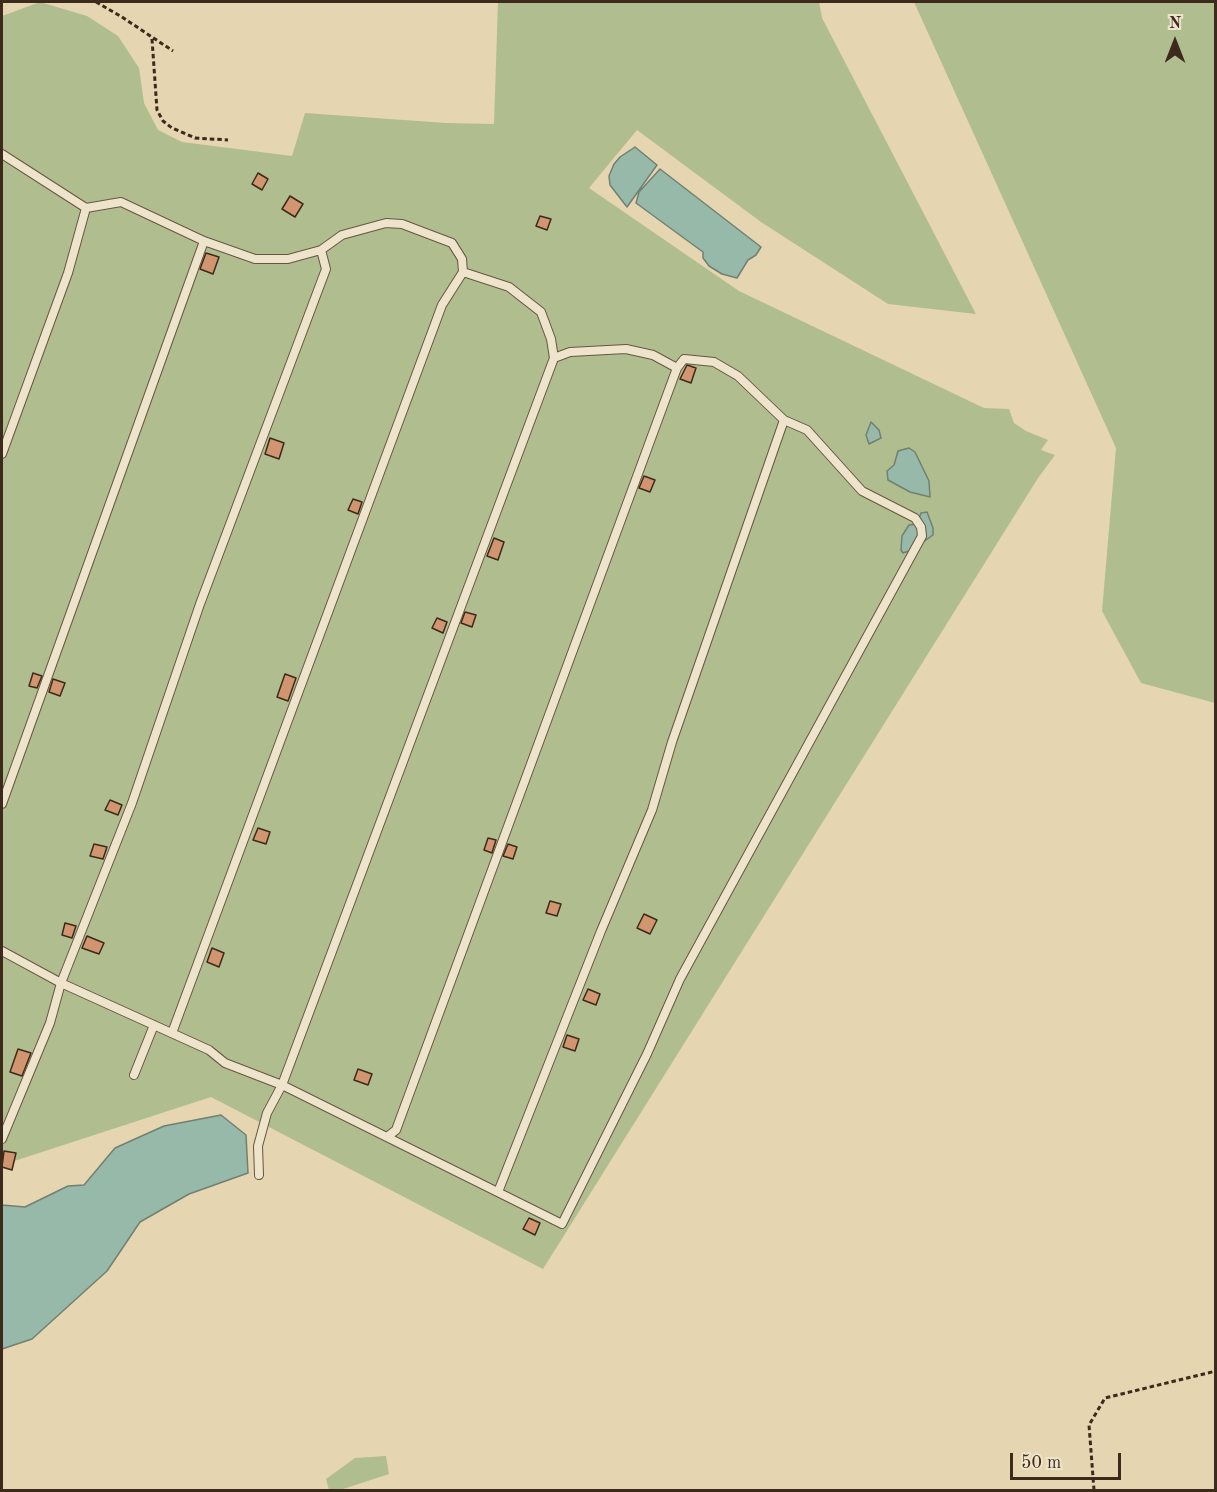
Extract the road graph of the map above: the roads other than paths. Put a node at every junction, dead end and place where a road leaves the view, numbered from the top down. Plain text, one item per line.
1 (2, 154) edge
2 (86, 208) junction
3 (204, 241) junction
4 (321, 250) junction
5 (463, 272) junction
6 (554, 358) junction
7 (677, 368) junction
8 (784, 420) junction
9 (2, 454) edge
10 (2, 804) edge
11 (2, 951) edge
12 (61, 983) junction
13 (154, 1025) junction
14 (172, 1033) junction
15 (134, 1075) dead end
16 (282, 1085) junction
17 (387, 1137) junction
18 (2, 1139) edge
19 (259, 1174) dead end
20 (498, 1192) junction

1 - 2 lane
2 - 3 lane
2 - 9 lane
3 - 4 lane
3 - 10 lane
4 - 5 lane
4 - 12 lane
5 - 6 lane
5 - 14 lane
6 - 7 lane
6 - 16 lane
7 - 8 lane
7 - 17 lane
8 - 20 lane
8 - 20 lane
11 - 12 lane
12 - 13 lane
12 - 18 lane
13 - 14 lane
13 - 15 lane
14 - 16 lane
16 - 17 lane
16 - 19 lane
17 - 20 lane

